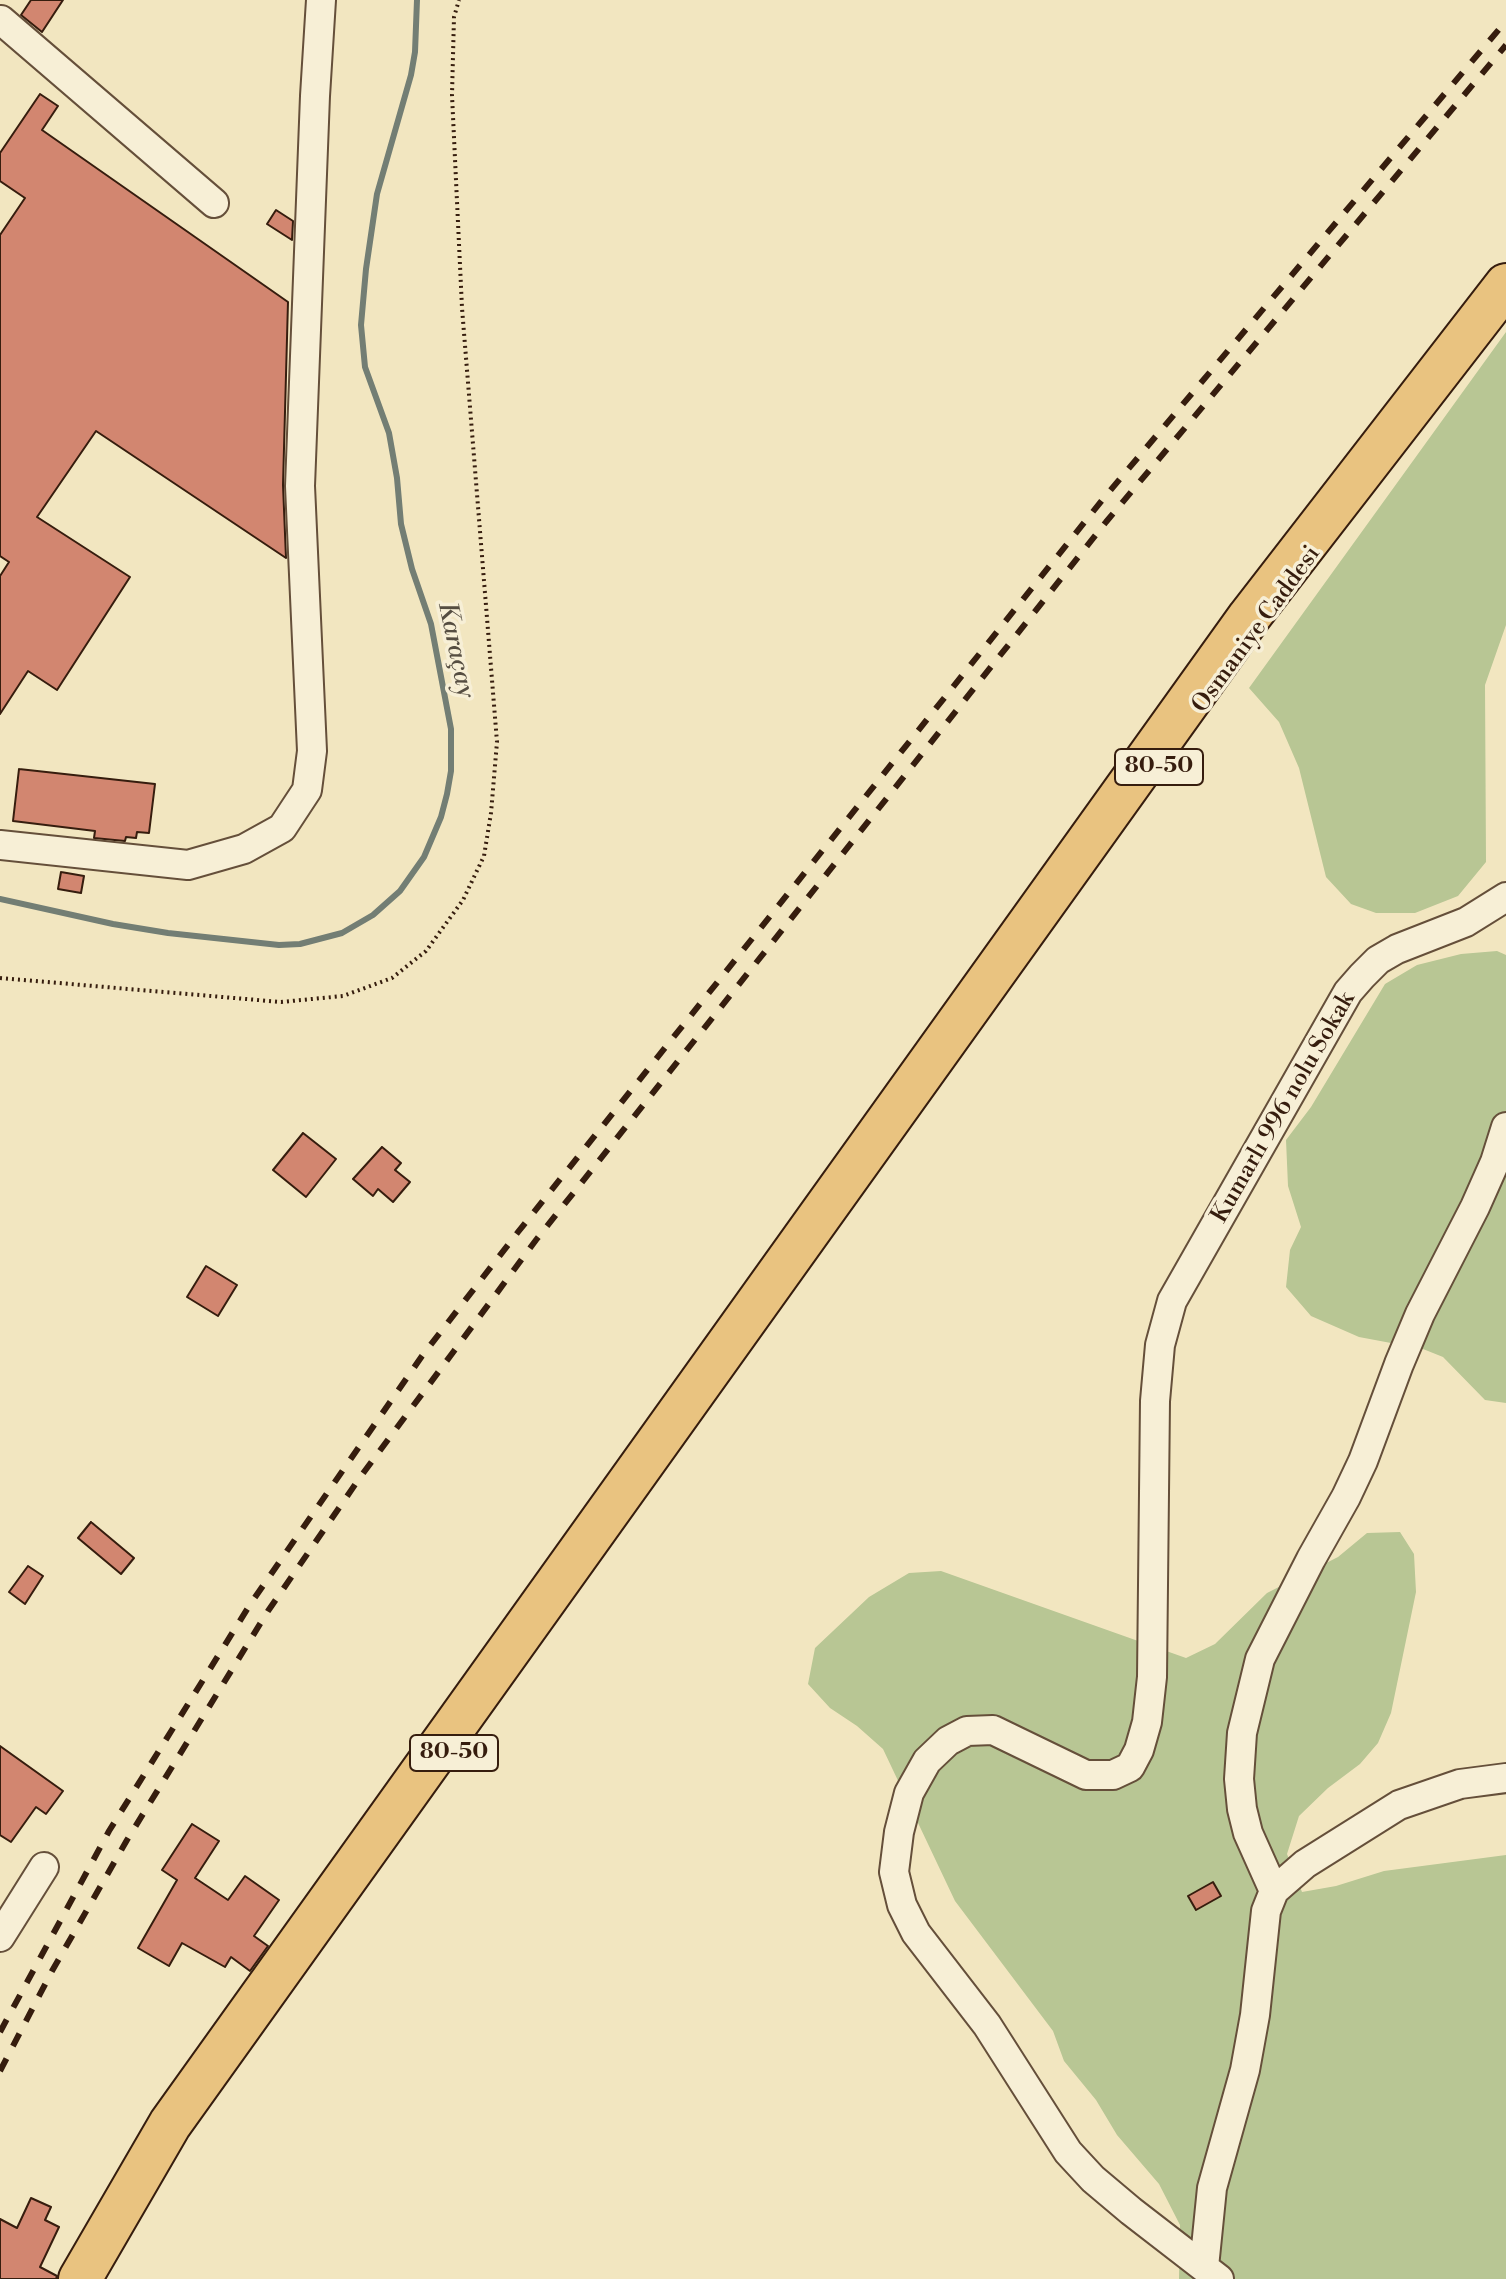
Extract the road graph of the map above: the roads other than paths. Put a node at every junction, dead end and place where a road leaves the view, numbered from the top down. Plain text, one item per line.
1 (12, 0) edge
2 (321, 0) edge
3 (0, 21) edge
4 (214, 203) dead end
5 (1506, 285) edge
6 (1506, 303) edge
7 (0, 845) edge
8 (1506, 897) edge
9 (1506, 1127) edge
10 (1506, 1778) edge
11 (44, 1867) dead end
12 (1274, 1891) junction
13 (0, 1937) edge
14 (1212, 2273) edge
15 (80, 2279) edge
16 (102, 2279) edge

1 - 3 street
2 - 7 street
3 - 4 street
5 - 15 highway
6 - 16 highway, Osmaniye Caddesi / 80-50
8 - 14 street, Kumarlı 996 nolu Sokak
9 - 12 street
10 - 12 street
11 - 13 street
12 - 14 street

